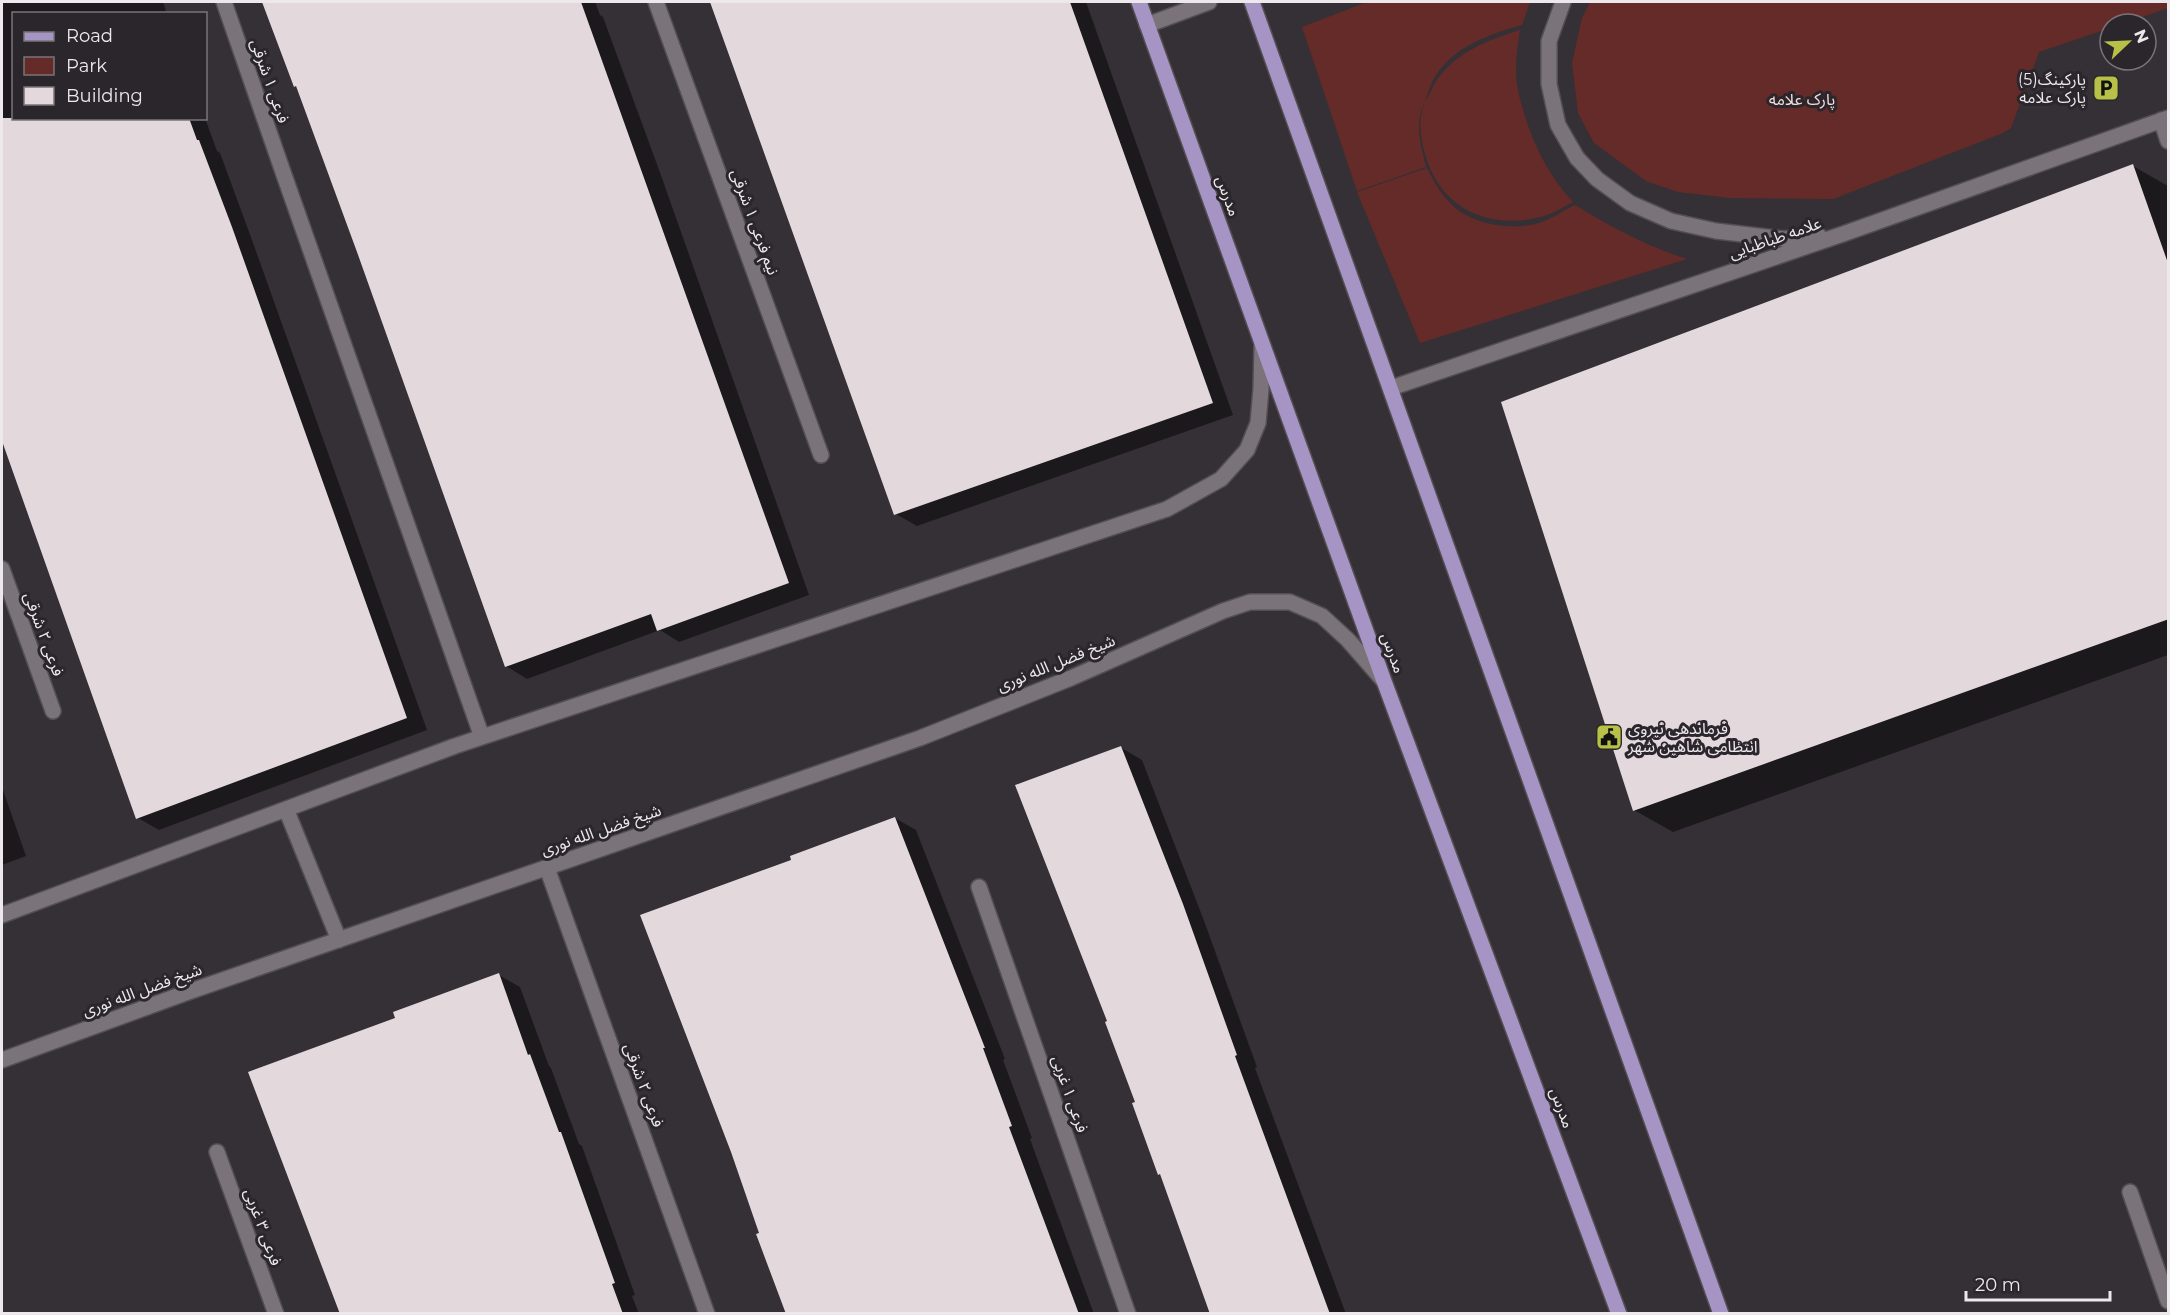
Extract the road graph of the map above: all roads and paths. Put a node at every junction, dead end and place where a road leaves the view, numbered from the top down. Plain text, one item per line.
1 (224, 2) edge
2 (656, 2) edge
3 (1139, 2) edge
4 (1209, 2) edge
5 (1252, 2) edge
6 (1563, 2) edge
7 (1147, 25) junction
8 (2165, 119) edge
9 (2169, 141) edge
10 (1843, 234) junction
11 (1262, 345) junction
12 (1391, 388) junction
13 (821, 455) dead end
14 (2, 569) edge
15 (1384, 681) junction
16 (53, 711) dead end
17 (482, 737) junction
18 (286, 808) junction
19 (547, 868) junction
20 (979, 887) dead end
21 (2, 915) edge
22 (339, 940) junction
23 (2, 1060) edge
24 (217, 1152) dead end
25 (2130, 1192) dead end
26 (2169, 1301) edge
27 (276, 1314) edge
28 (707, 1314) edge
29 (1128, 1314) edge
30 (1619, 1314) edge
31 (1721, 1314) edge

1 - 17 street, فرعی ۱ شرقی
2 - 13 street, نیم فرعی ۱ شرقی
3 - 7 main road, مدرس
4 - 7 street
5 - 12 main road
6 - 10 street
7 - 11 main road, مدرس
8 - 9 street
8 - 10 street, علامه طباطبایی
10 - 12 street, علامه طباطبایی
11 - 15 main road, مدرس
11 - 17 street
12 - 31 main road
14 - 16 street, فرعی ۲ شرقی
15 - 19 street, شیخ فضل الله نوری
15 - 30 main road, مدرس
17 - 18 street
18 - 21 street
18 - 22 street
19 - 22 street, شیخ فضل الله نوری
19 - 28 street, فرعی ۲ شرقی
20 - 29 street, فرعی ۱ غربی
22 - 23 street, شیخ فضل الله نوری
24 - 27 street, فرعی ۳ غربی
25 - 26 street

